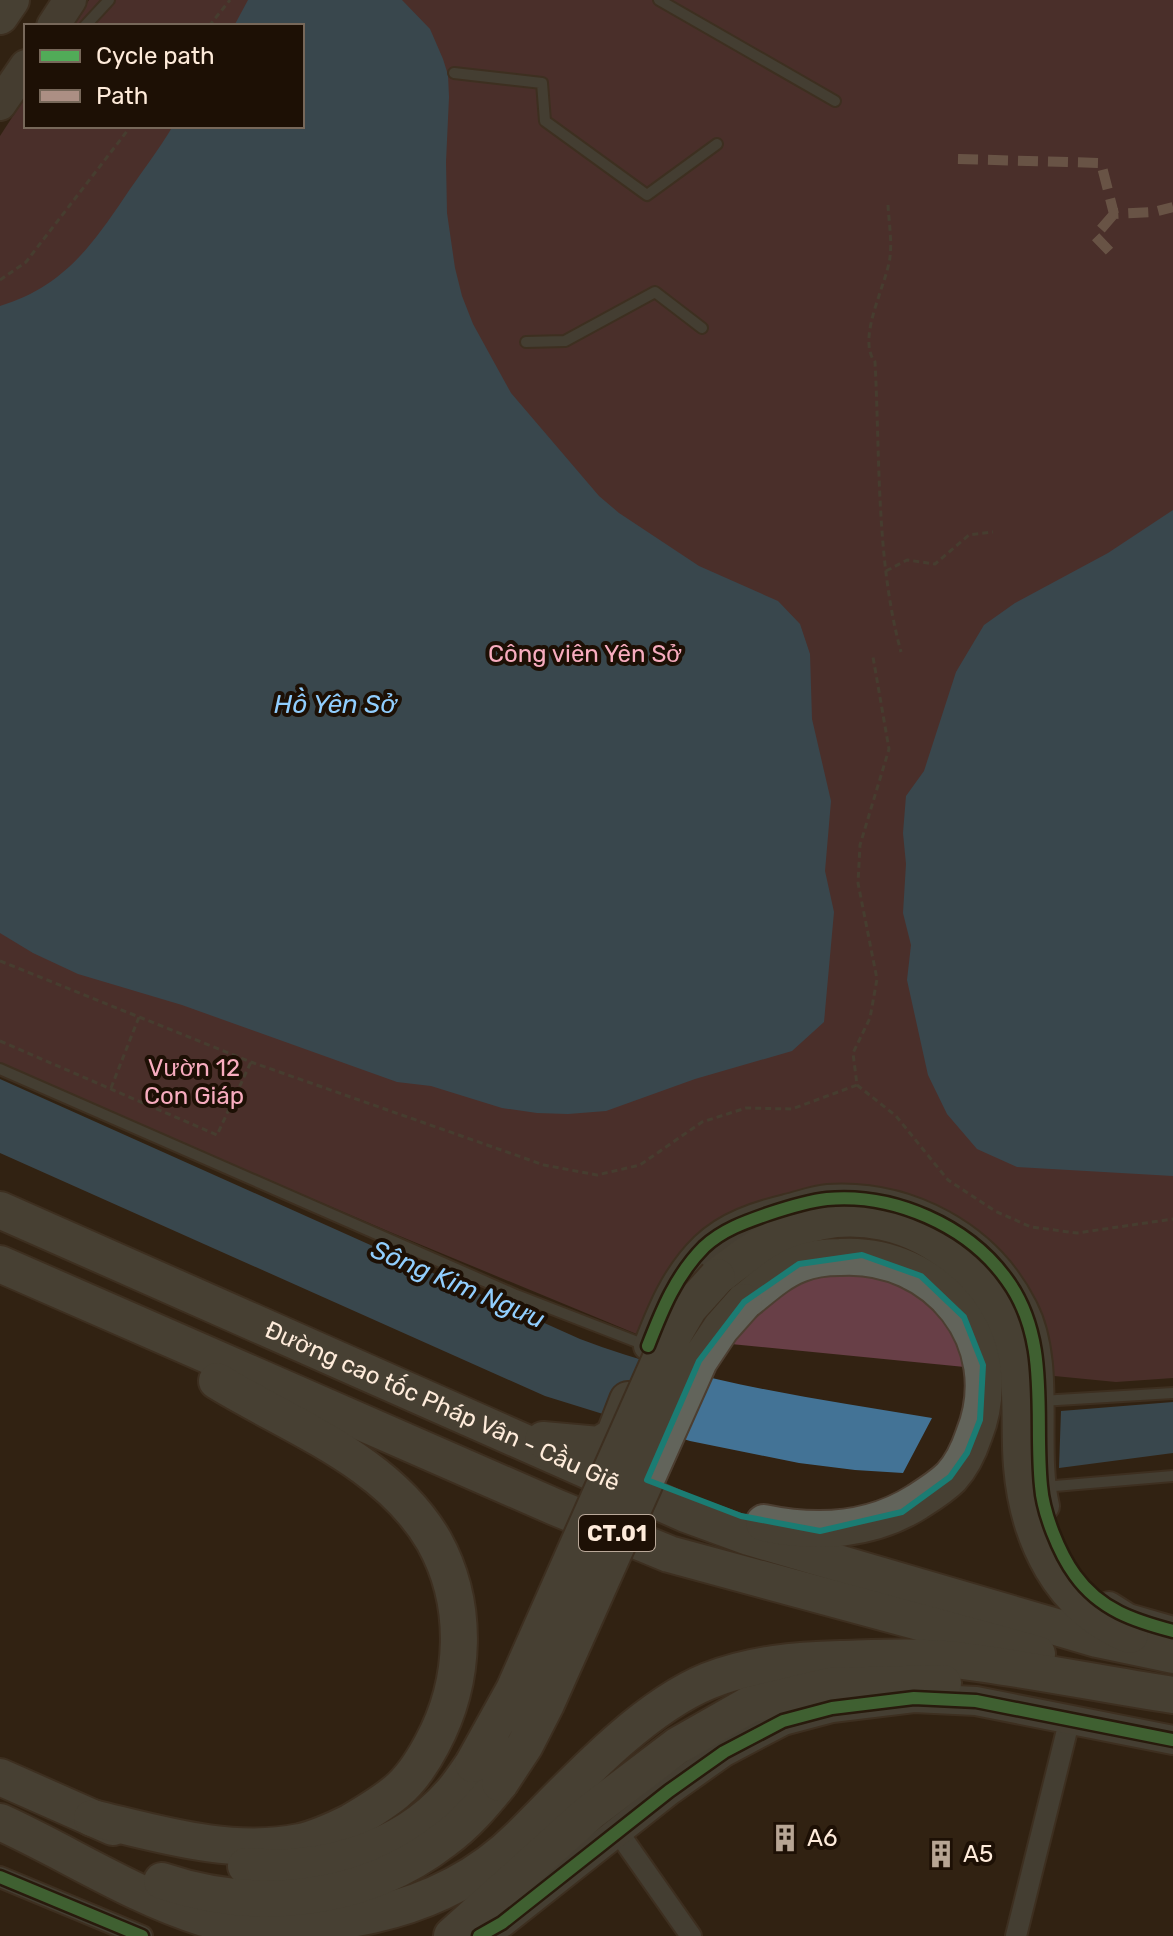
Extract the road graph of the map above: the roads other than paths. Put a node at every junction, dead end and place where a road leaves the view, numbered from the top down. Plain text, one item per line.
1 (11, 0) edge
2 (70, 0) edge
3 (109, 0) edge
4 (659, 0) edge
5 (0, 16) edge
6 (54, 24) edge
7 (87, 24) edge
8 (24, 72) edge
9 (454, 73) dead end
10 (835, 101) dead end
11 (0, 104) edge
12 (717, 144) dead end
13 (702, 328) dead end
14 (526, 342) dead end
15 (0, 1069) edge
16 (0, 1210) edge
17 (0, 1264) edge
18 (86, 1301) junction
19 (645, 1352) junction
20 (1173, 1393) edge
21 (1039, 1401) junction
22 (468, 1418) junction
23 (543, 1440) junction
24 (1173, 1476) edge
25 (1041, 1487) junction
26 (1173, 1631) edge
27 (1173, 1653) edge
28 (1173, 1695) edge
29 (1070, 1718) junction
30 (1173, 1740) edge
31 (487, 1774) junction
32 (0, 1777) edge
33 (92, 1818) junction
34 (9, 1826) edge
35 (618, 1832) junction
36 (0, 1877) edge
37 (142, 1936) edge
38 (452, 1936) edge
39 (479, 1936) edge
40 (691, 1936) edge
41 (1016, 1936) edge

1 - 5 highway
2 - 6 main road
3 - 7 lane
4 - 10 lane
8 - 11 main road
9 - 12 lane
13 - 14 lane
15 - 19 lane
16 - 22 highway, Đường cao tốc Pháp Vân - Cầu Giẽ / CT.01
17 - 18 highway, Đường cao tốc Pháp Vân - Cầu Giẽ / CT.01
18 - 28 highway, Đường cao tốc Pháp Vân - Cầu Giẽ / CT.01
18 - 33 highway
19 - 21 street
19 - 23 highway
20 - 21 lane
21 - 25 street
22 - 23 highway
22 - 27 highway, Đường cao tốc Pháp Vân - Cầu Giẽ / CT.01
23 - 31 highway, bridge
24 - 25 lane
25 - 26 street
27 - 31 highway, bridge
28 - 34 highway
28 - 38 highway
29 - 30 street
29 - 35 street
29 - 41 street
31 - 33 highway
31 - 34 highway
32 - 33 highway
35 - 39 street
35 - 40 street
36 - 37 street

